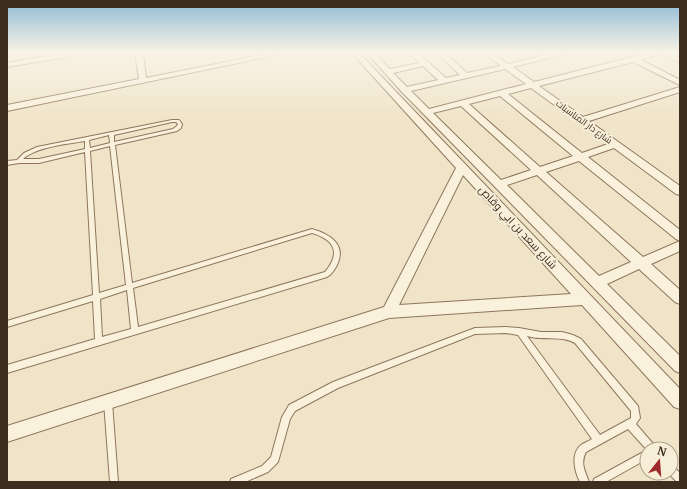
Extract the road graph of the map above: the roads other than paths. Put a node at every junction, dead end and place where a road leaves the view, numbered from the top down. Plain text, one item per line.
1 (142, 76) edge
2 (169, 76) edge
3 (376, 76) edge
4 (391, 76) edge
5 (438, 76) edge
6 (466, 76) edge
7 (519, 76) edge
8 (565, 76) edge
9 (667, 76) edge
10 (143, 81) junction
11 (444, 81) junction
12 (680, 83) edge
13 (532, 85) junction
14 (680, 89) edge
15 (404, 90) junction
16 (501, 93) junction
17 (463, 103) junction
18 (7, 108) edge
19 (428, 112) junction
20 (581, 120) junction
21 (111, 134) junction
22 (87, 138) junction
23 (112, 144) junction
24 (615, 145) junction
25 (88, 150) junction
26 (581, 157) junction
27 (19, 161) junction
28 (7, 163) edge
29 (462, 167) junction
30 (538, 171) junction
31 (500, 184) junction
32 (680, 191) edge
33 (680, 236) edge
34 (680, 246) edge
35 (641, 263) junction
36 (598, 282) junction
37 (130, 287) junction
38 (96, 297) junction
39 (680, 298) edge
40 (586, 299) junction
41 (389, 312) junction
42 (7, 324) edge
43 (135, 331) junction
44 (519, 331) junction
45 (99, 342) junction
46 (680, 366) edge
47 (7, 369) edge
48 (108, 400) junction
49 (680, 401) edge
50 (629, 423) junction
51 (7, 434) edge
52 (598, 440) junction
53 (645, 441) edge
54 (639, 458) edge
55 (114, 482) edge
56 (234, 482) edge
57 (585, 482) edge
58 (597, 482) edge

1 - 10 street
2 - 10 street
3 - 29 street, شارع سعد بن ابي وقاص
4 - 15 street, شارع سعد بن ابي وقاص
5 - 11 street
6 - 11 street
7 - 13 street, شارع دار المناسبات
8 - 13 street
9 - 12 street
10 - 18 street
11 - 15 street
13 - 16 street
13 - 20 street, شارع دار المناسبات
14 - 20 street
15 - 19 street, شارع سعد بن ابي وقاص
16 - 17 street
16 - 26 street
17 - 19 street
17 - 30 street
19 - 31 street, شارع سعد بن ابي وقاص
20 - 24 street, شارع دار المناسبات
21 - 22 lane
21 - 23 lane
21 - 23 lane
22 - 25 lane
22 - 27 lane
23 - 25 lane
23 - 37 lane
24 - 26 street
24 - 32 street, شارع دار المناسبات
25 - 27 lane
25 - 38 lane
26 - 30 street
26 - 33 street
27 - 28 lane
29 - 40 street, شارع سعد بن ابي وقاص
29 - 41 street
30 - 31 street
30 - 35 street
31 - 36 street, شارع سعد بن ابي وقاص
34 - 35 street
35 - 36 street
35 - 39 street
36 - 46 street, شارع سعد بن ابي وقاص
37 - 38 lane
37 - 43 lane
37 - 43 lane
38 - 42 lane
38 - 45 lane
40 - 41 street
40 - 49 street, شارع سعد بن ابي وقاص
41 - 48 street
43 - 45 lane
44 - 50 lane
44 - 52 lane
44 - 56 lane
45 - 47 lane
48 - 51 street
48 - 55 lane
50 - 52 lane
50 - 53 lane
52 - 57 lane
54 - 58 lane

